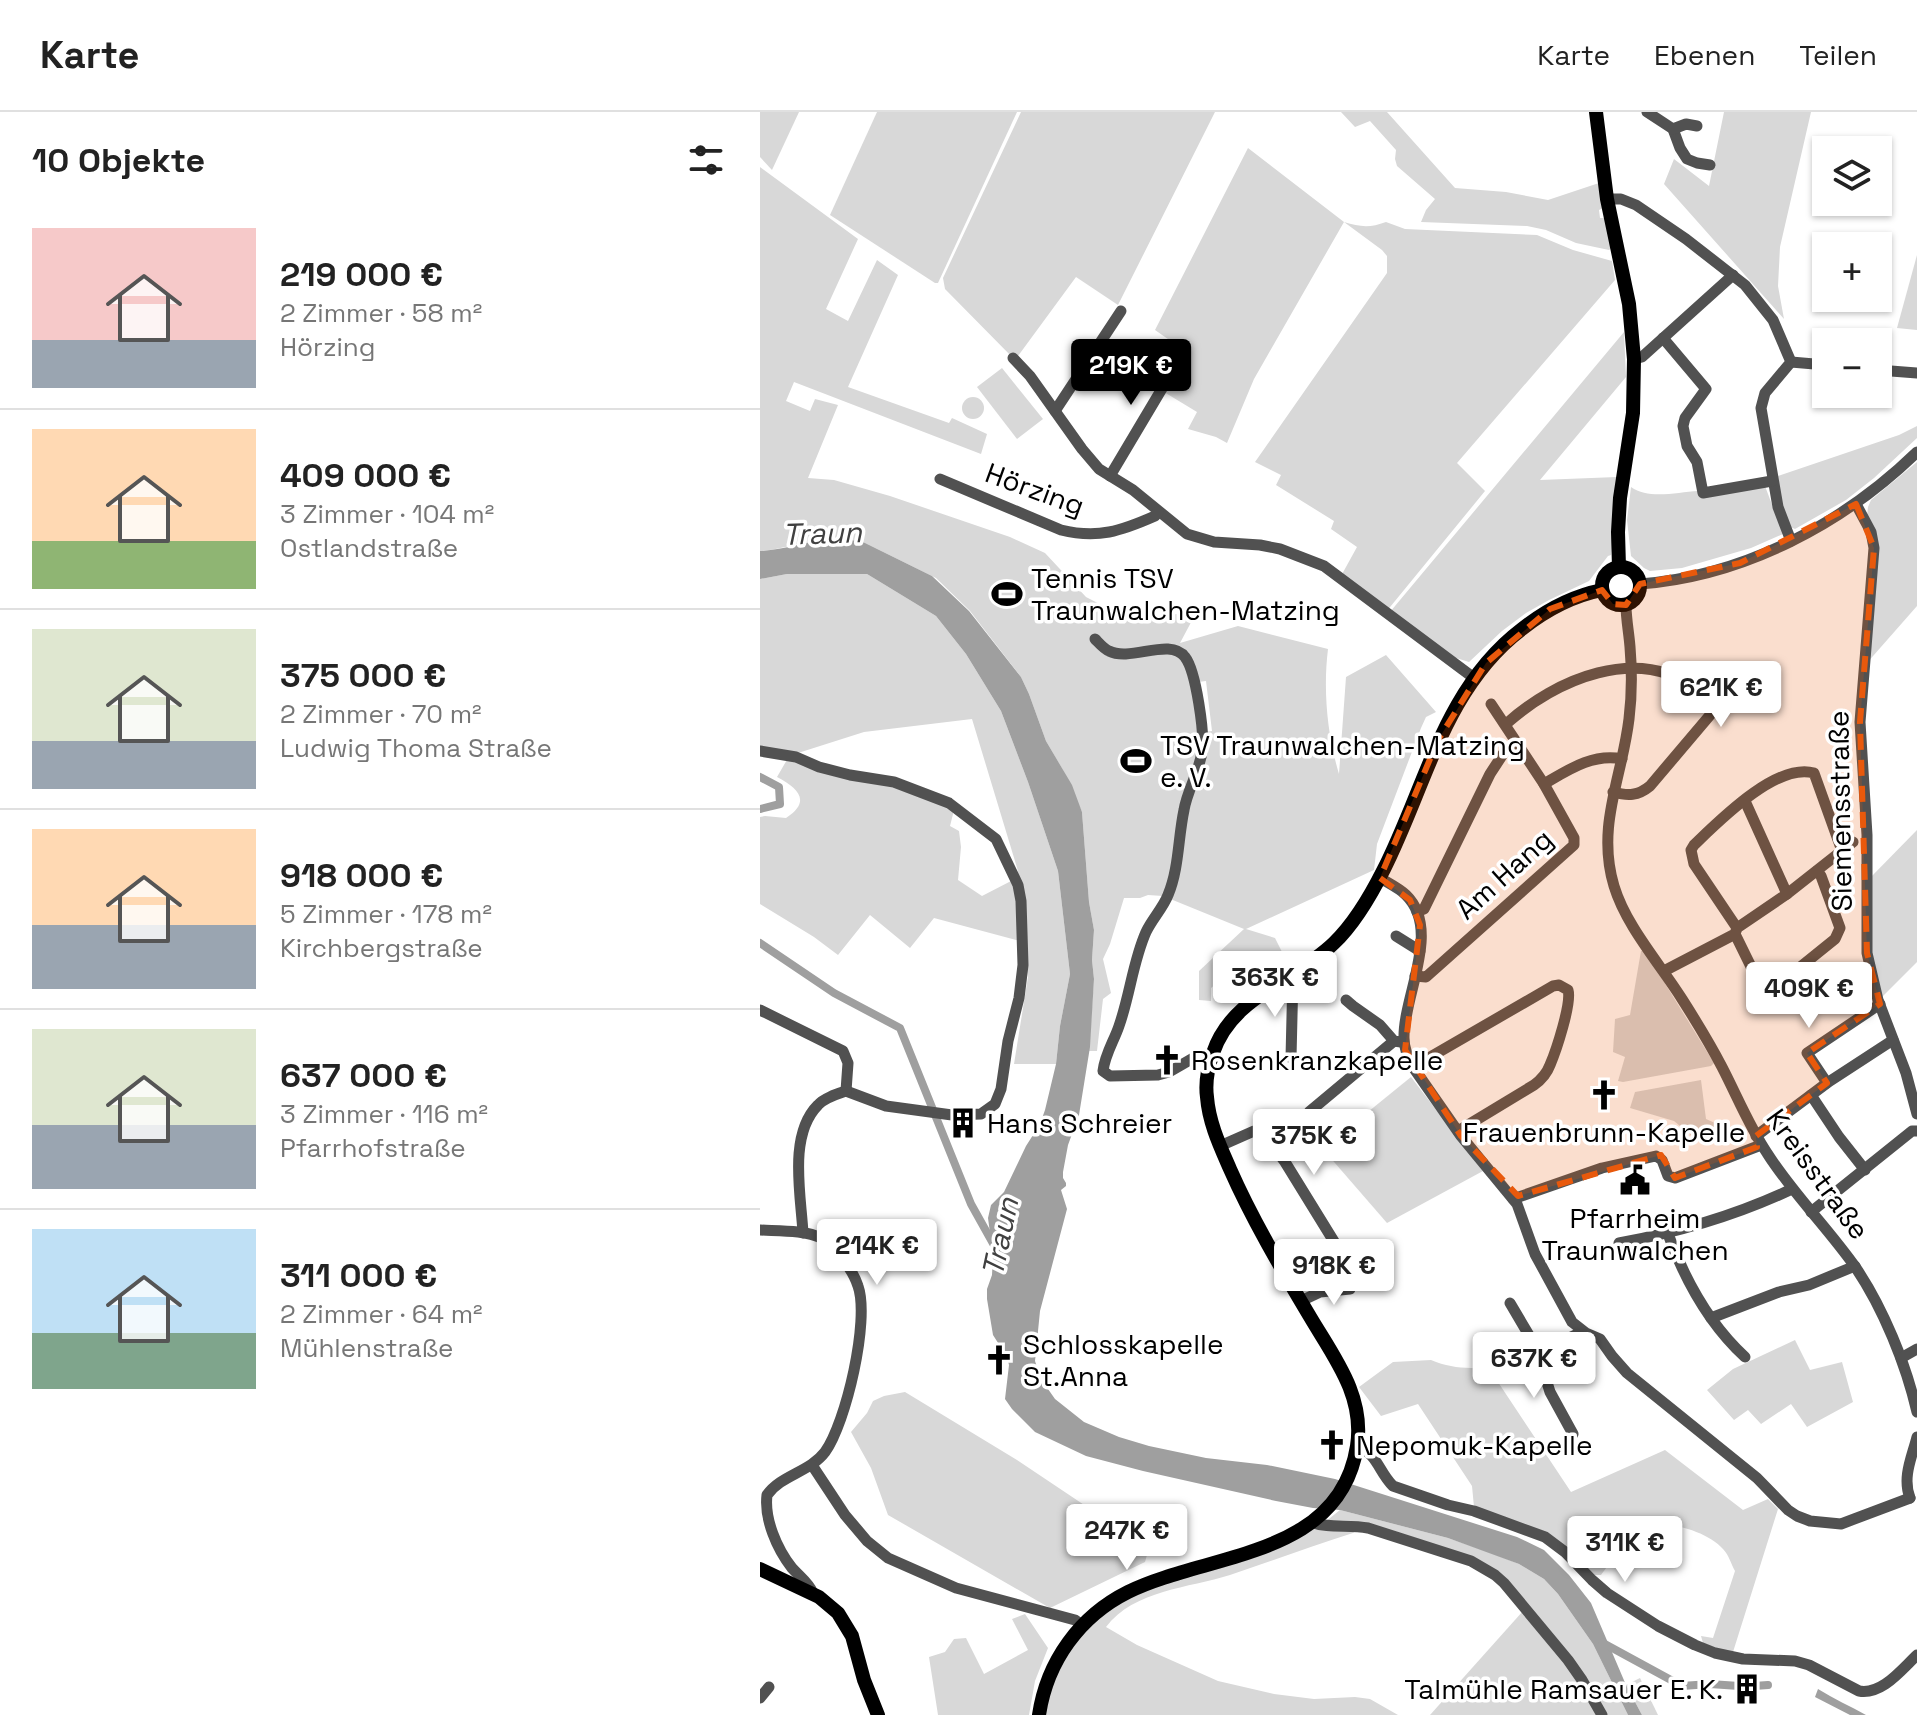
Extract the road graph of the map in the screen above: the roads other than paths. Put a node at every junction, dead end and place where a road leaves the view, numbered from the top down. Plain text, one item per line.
1 (1596, 112) edge
2 (1647, 112) edge
3 (1697, 126) dead end
4 (1673, 129) junction
5 (1710, 165) dead end
6 (1607, 199) junction
7 (1733, 275) junction
8 (1121, 311) dead end
9 (1663, 338) junction
10 (1182, 355) dead end
11 (1013, 358) dead end
12 (1634, 359) junction
13 (1791, 362) junction
14 (1812, 364) edge
15 (1892, 371) edge
16 (1917, 373) edge
17 (1055, 411) junction
18 (1917, 452) edge
19 (1110, 476) junction
20 (940, 479) dead end
21 (1772, 481) junction
22 (1856, 504) junction
23 (1158, 512) junction
24 (1791, 541) junction
25 (1619, 567) junction
26 (1640, 584) junction
27 (1602, 590) junction
28 (1626, 605) junction
29 (1095, 639) dead end
30 (1631, 669) junction
31 (1474, 678) junction
32 (1491, 704) dead end
33 (1506, 724) junction
34 (1517, 742) junction
35 (760, 751) edge
36 (1622, 759) junction
37 (1544, 784) junction
38 (1613, 792) junction
39 (1745, 801) junction
40 (1853, 842) dead end
41 (1842, 851) junction
42 (1817, 871) junction
43 (1380, 878) junction
44 (1787, 894) junction
45 (1417, 912) junction
46 (1736, 931) junction
47 (1396, 936) dead end
48 (1420, 951) junction
49 (1664, 971) junction
50 (1293, 974) junction
51 (1415, 976) junction
52 (1346, 1000) dead end
53 (1880, 1004) junction
54 (760, 1010) edge
55 (1893, 1040) junction
56 (1399, 1042) junction
57 (1291, 1058) dead end
58 (1211, 1059) junction
59 (1413, 1067) junction
60 (1827, 1083) junction
61 (846, 1091) junction
62 (1811, 1095) junction
63 (1309, 1112) dead end
64 (1917, 1114) edge
65 (1458, 1131) junction
66 (1917, 1131) edge
67 (1759, 1140) junction
68 (1220, 1146) junction
69 (1865, 1170) junction
70 (1792, 1189) junction
71 (1513, 1199) junction
72 (1811, 1212) junction
73 (760, 1230) edge
74 (803, 1233) junction
75 (1668, 1234) junction
76 (1619, 1243) dead end
77 (1855, 1266) junction
78 (1301, 1301) junction
79 (1510, 1303) dead end
80 (1711, 1318) junction
81 (1581, 1331) junction
82 (1536, 1347) junction
83 (1917, 1348) edge
84 (1745, 1357) dead end
85 (1901, 1358) junction
86 (1917, 1412) edge
87 (1573, 1434) dead end
88 (1917, 1437) edge
89 (1357, 1446) junction
90 (812, 1465) junction
91 (764, 1488) edge
92 (1914, 1501) edge
93 (1316, 1518) junction
94 (760, 1569) edge
95 (813, 1593) junction
96 (1082, 1625) junction
97 (1917, 1655) edge
98 (769, 1687) dead end
99 (760, 1698) edge
100 (878, 1715) edge
101 (1039, 1715) edge
102 (1602, 1715) edge

1 - 6 main road
2 - 4 street
3 - 4 street
4 - 5 street
6 - 7 street
6 - 12 main road
7 - 9 street
7 - 13 street
8 - 17 street
9 - 12 street
9 - 21 street
10 - 19 street, Hörzing
11 - 17 street, Hörzing
12 - 25 main road
13 - 14 street
13 - 21 street
15 - 16 street
17 - 19 street, Hörzing
18 - 22 street
19 - 23 street, Hörzing
20 - 23 street, Hörzing
21 - 24 street
22 - 24 street
22 - 53 street, Siemensstraße
23 - 31 street, Hörzing
24 - 26 street
25 - 26 main road
25 - 27 main road
26 - 28 main road
27 - 28 main road
27 - 31 main road
28 - 30 street, Kreisstraße
29 - 58 street
30 - 33 street
30 - 36 street, Kreisstraße
30 - 38 street
31 - 43 main road
32 - 33 street, Am Hang
33 - 34 street, Am Hang
34 - 37 street, Am Hang
34 - 45 street
35 - 61 street
36 - 37 street
36 - 38 street, Kreisstraße
37 - 51 street, Am Hang
38 - 49 street, Kreisstraße
39 - 41 street
39 - 44 street
39 - 46 street
40 - 41 street
41 - 42 street
42 - 44 street
42 - 46 street
43 - 45 street
43 - 50 main road
44 - 46 street
45 - 48 street
46 - 49 street
47 - 48 street
48 - 51 street
49 - 67 street, Kreisstraße
50 - 57 street
50 - 58 main road
51 - 56 street
52 - 56 street
53 - 55 street, Siemensstraße
53 - 60 street
54 - 61 street
55 - 60 street
55 - 64 street, Siemensstraße
56 - 59 street
56 - 63 street
58 - 68 main road
59 - 65 street
59 - 65 street
60 - 62 street
61 - 74 street
62 - 67 street
62 - 69 street
65 - 71 street
66 - 69 street
67 - 70 street, Kreisstraße
67 - 71 street
68 - 78 main road
68 - 78 street
69 - 72 street
70 - 72 street, Kreisstraße
70 - 75 street
71 - 81 street
72 - 77 street, Kreisstraße
73 - 74 street
74 - 90 street
75 - 76 street
75 - 80 street
77 - 80 street
77 - 85 street, Kreisstraße
78 - 89 main road
79 - 82 street
80 - 84 street
81 - 82 street
81 - 92 street
82 - 87 street
83 - 85 street
85 - 86 street, Kreisstraße
88 - 92 street
89 - 93 main road
89 - 97 street
90 - 91 street
90 - 96 street
91 - 95 street
93 - 96 main road
93 - 102 street
94 - 95 main road
95 - 100 main road
96 - 101 main road
98 - 99 street

